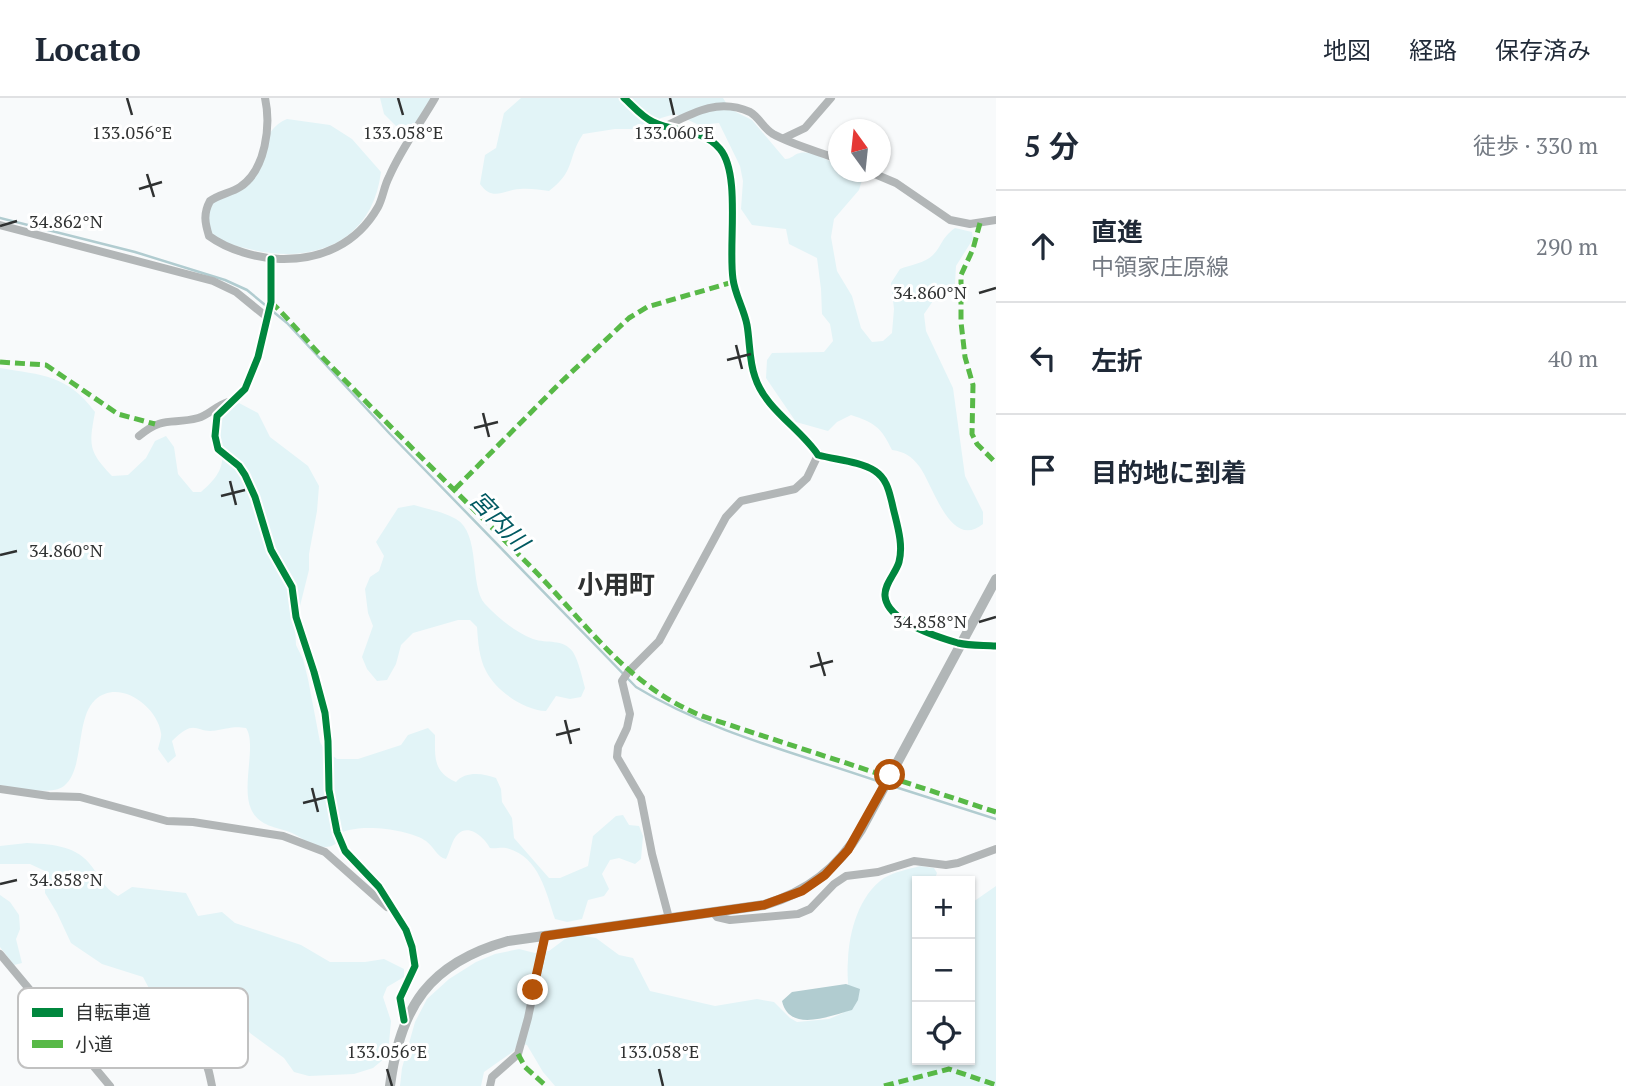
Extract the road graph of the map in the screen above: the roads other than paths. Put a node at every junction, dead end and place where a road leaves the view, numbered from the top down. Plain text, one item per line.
1 (265, 98) edge
2 (435, 98) edge
3 (624, 98) edge
4 (831, 98) edge
5 (666, 126) junction
6 (785, 138) junction
7 (828, 155) edge
8 (891, 181) edge
9 (996, 220) edge
10 (0, 225) edge
11 (271, 259) junction
12 (269, 313) junction
13 (231, 402) junction
14 (139, 436) dead end
15 (818, 455) junction
16 (996, 579) edge
17 (960, 643) junction
18 (996, 646) edge
19 (0, 789) edge
20 (996, 849) edge
21 (713, 912) junction
22 (395, 913) junction
23 (669, 918) junction
24 (545, 936) junction
25 (0, 954) edge
26 (30, 988) edge
27 (404, 1020) junction
28 (96, 1068) edge
29 (208, 1068) edge
30 (110, 1086) edge
31 (212, 1086) edge
32 (390, 1086) edge
33 (490, 1086) edge

1 - 11 street
2 - 11 street
3 - 5 street
4 - 6 street
5 - 6 street
5 - 15 street
6 - 7 street
8 - 9 street
10 - 12 street
11 - 12 street
12 - 13 street
13 - 14 street
13 - 22 street
15 - 17 street
15 - 23 street
16 - 17 main road
17 - 18 street
17 - 21 main road
19 - 22 street
20 - 21 street
21 - 23 main road
22 - 27 street
23 - 24 main road
24 - 27 main road
24 - 33 street
25 - 26 street
27 - 32 main road
28 - 30 street
29 - 31 street

